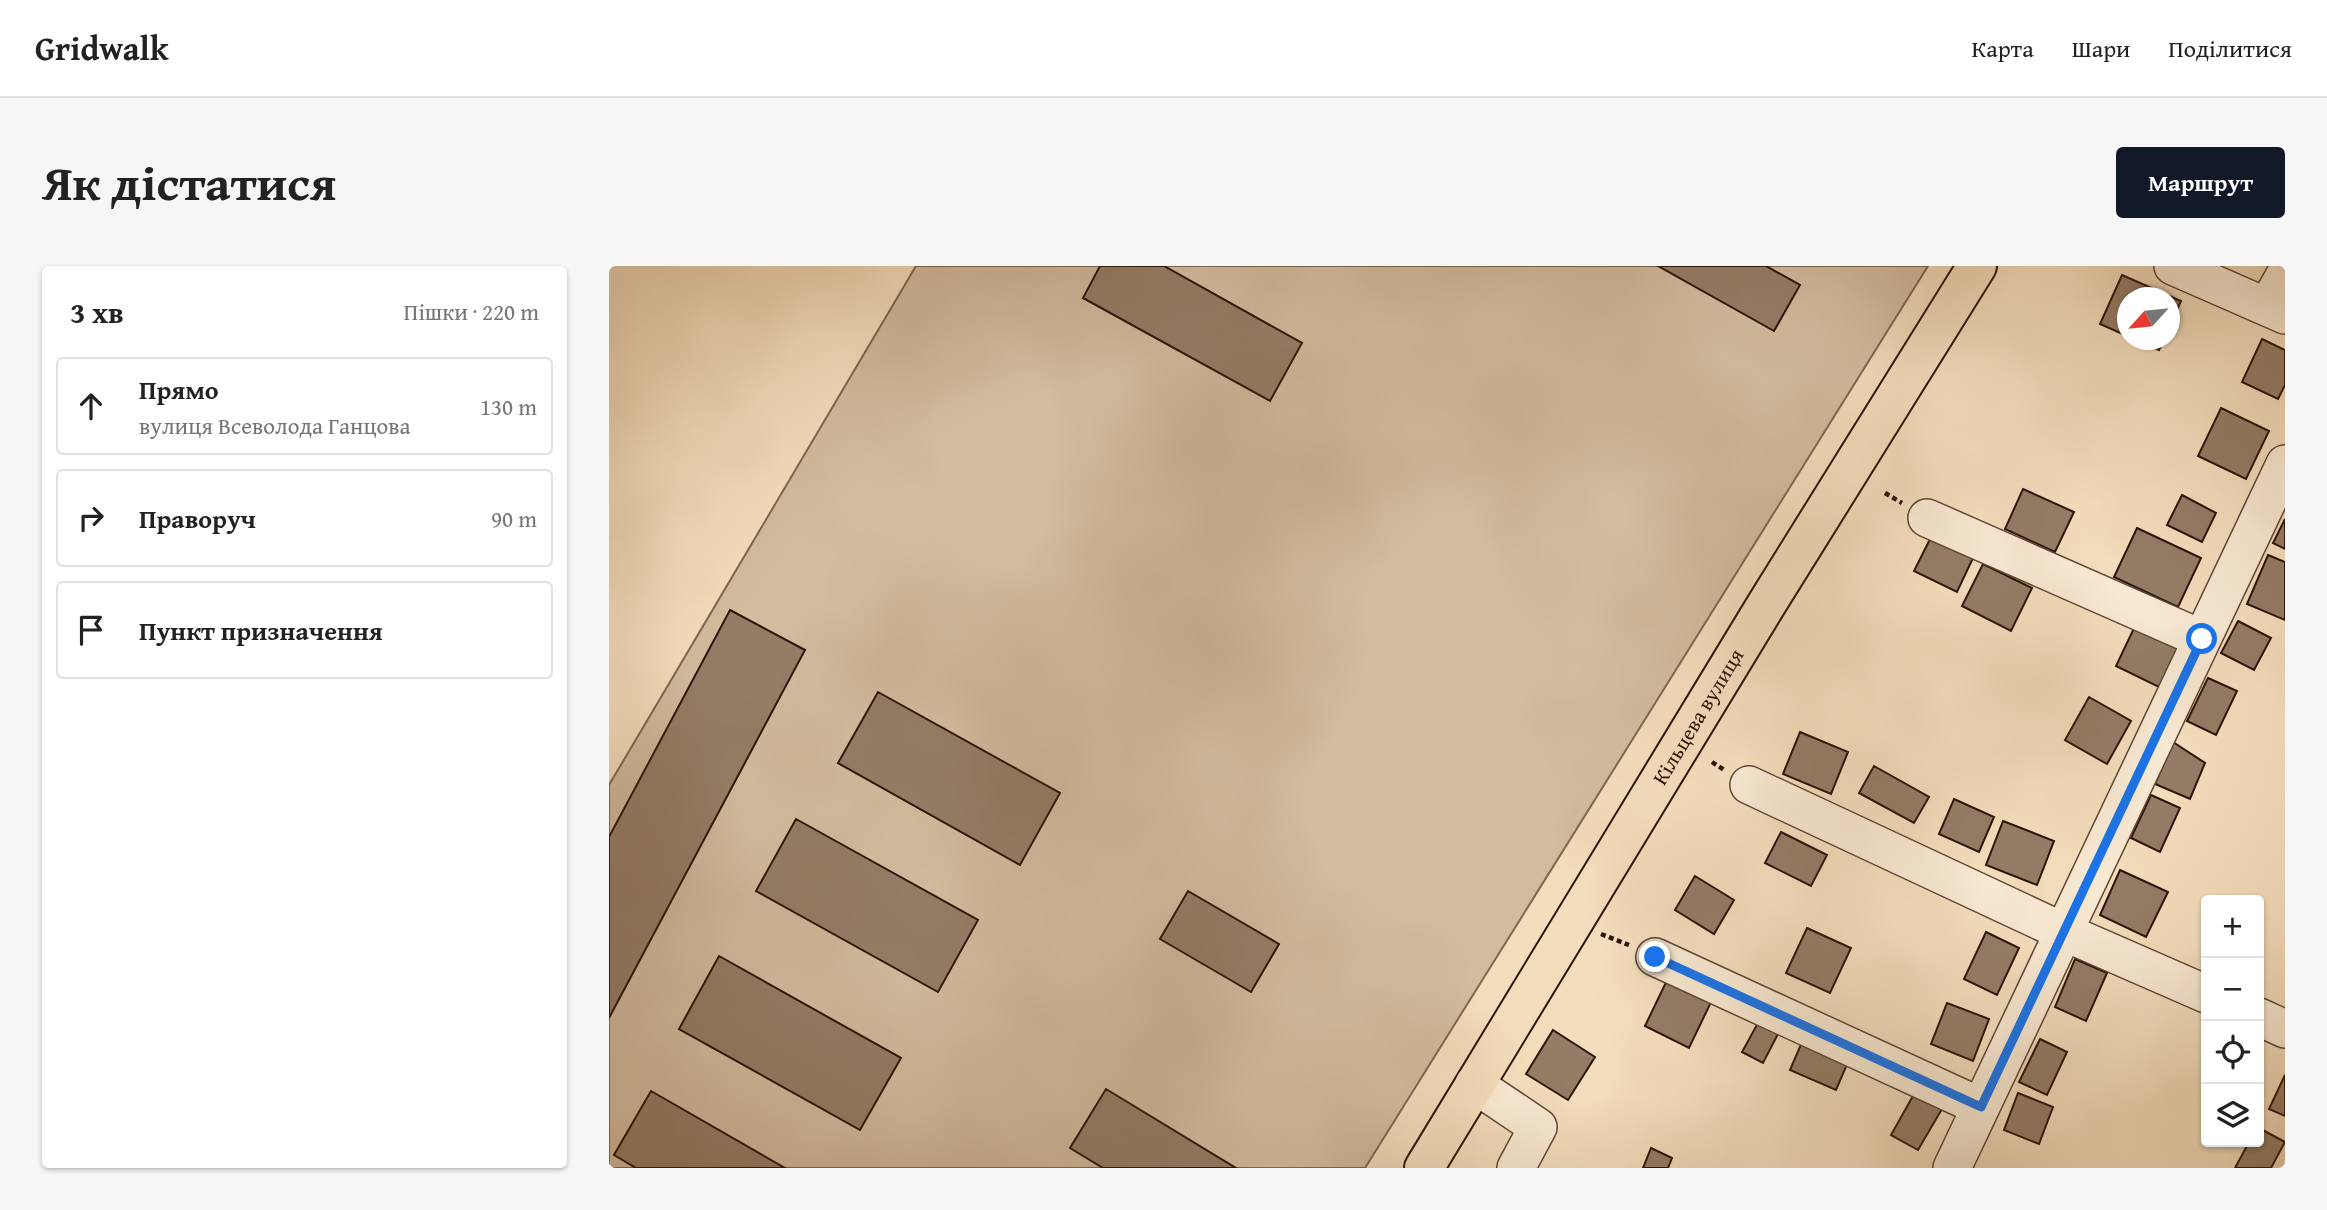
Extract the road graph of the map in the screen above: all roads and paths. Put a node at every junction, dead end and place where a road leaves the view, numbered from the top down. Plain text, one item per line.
1 (1977, 266) edge
2 (2173, 266) edge
3 (2285, 275) edge
4 (2276, 311) edge
5 (2285, 464) edge
6 (1927, 518) dead end
7 (2202, 639) junction
8 (1749, 785) dead end
9 (2064, 932) junction
10 (1655, 957) dead end
11 (2201, 993) edge
12 (2264, 1019) edge
13 (2285, 1029) edge
14 (1474, 1084) junction
15 (1981, 1107) junction
16 (1423, 1168) edge
17 (1516, 1168) edge
18 (1952, 1168) edge

1 - 14 main road, Кільцева вулиця
2 - 4 street
3 - 4 street
5 - 7 street
6 - 7 street
7 - 9 street
8 - 9 street
9 - 11 street
9 - 15 street
10 - 15 street
12 - 13 street
14 - 16 main road, Кільцева вулиця
14 - 17 street
15 - 18 street

